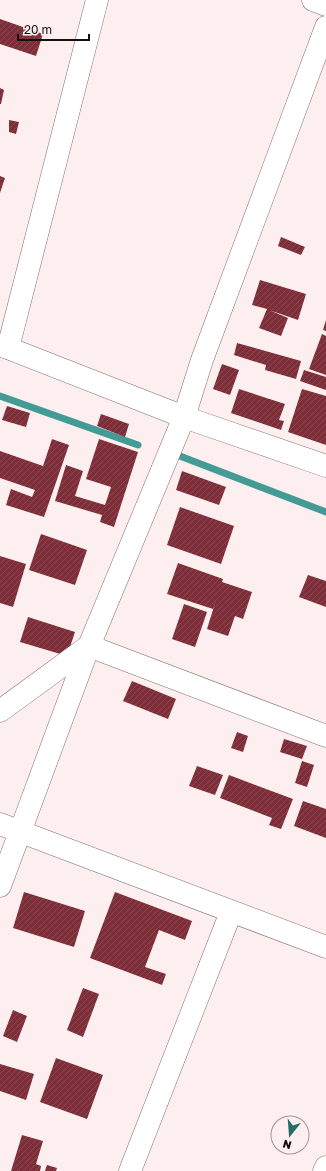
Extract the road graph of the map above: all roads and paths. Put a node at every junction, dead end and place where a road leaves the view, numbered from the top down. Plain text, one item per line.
1 (97, 0) edge
2 (313, 0) edge
3 (326, 5) edge
4 (326, 27) edge
5 (4, 347) edge
6 (184, 417) junction
7 (326, 466) edge
8 (89, 646) junction
9 (0, 711) edge
10 (326, 736) edge
11 (10, 828) edge
12 (0, 886) edge
13 (231, 912) junction
14 (326, 947) edge
15 (326, 1167) edge
16 (130, 1171) edge
17 (324, 1171) edge

1 - 5 street
2 - 3 street
4 - 6 street
5 - 6 street
6 - 7 street
6 - 8 street
8 - 9 street
8 - 10 street
8 - 11 street
11 - 12 street
11 - 13 street
13 - 14 street
13 - 16 street
15 - 17 street

